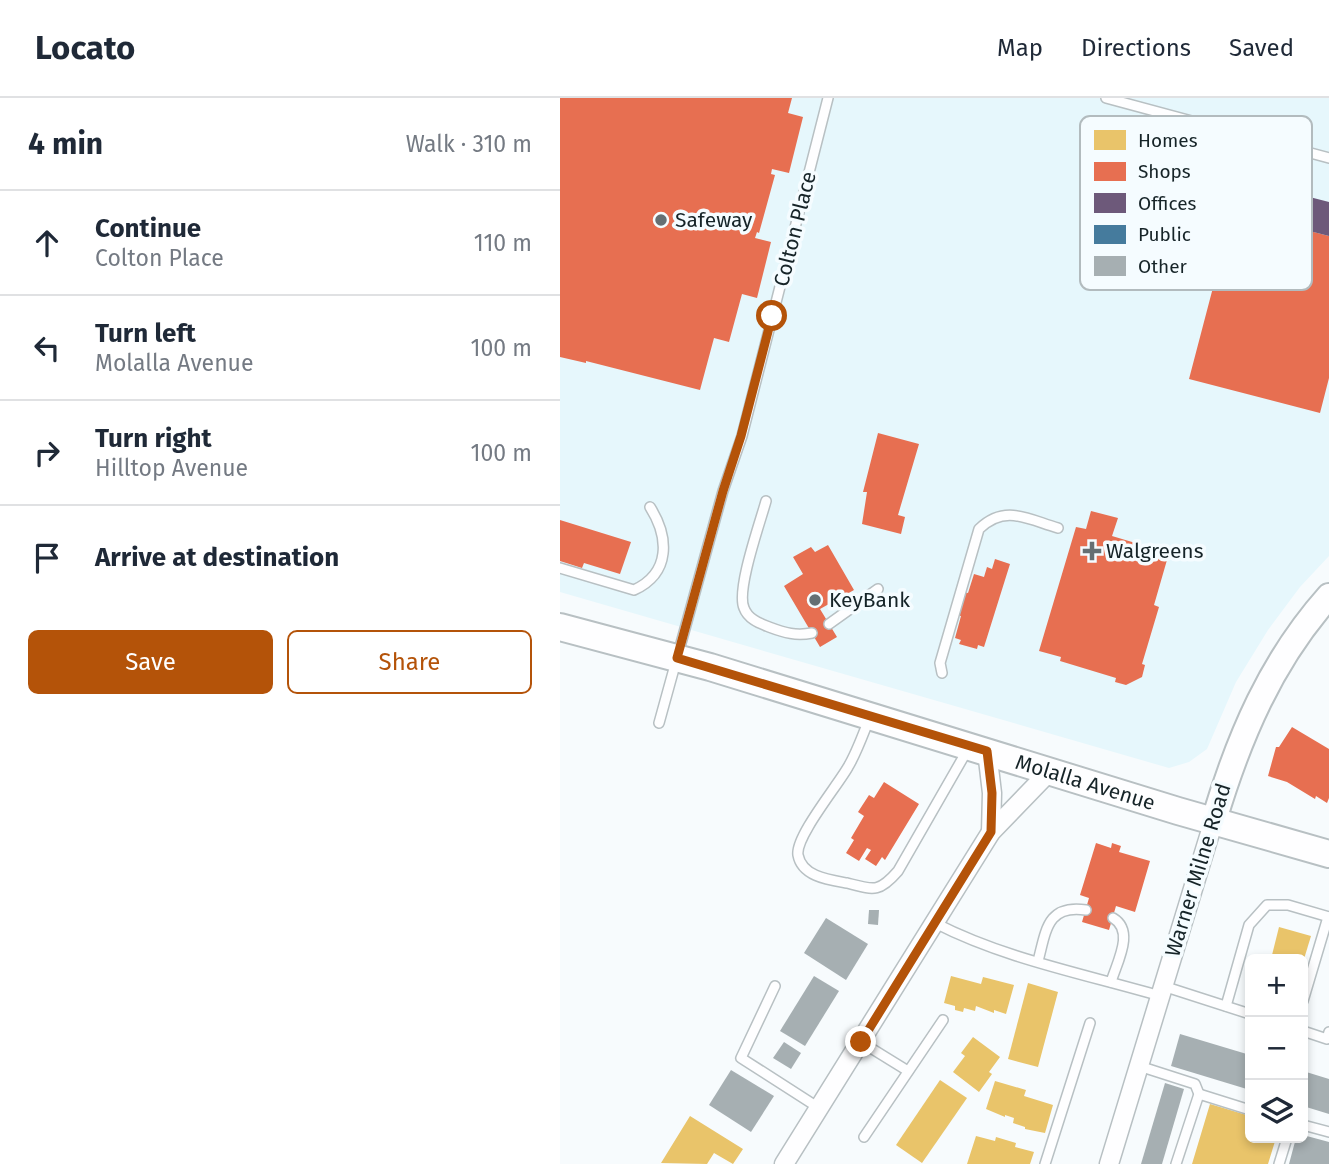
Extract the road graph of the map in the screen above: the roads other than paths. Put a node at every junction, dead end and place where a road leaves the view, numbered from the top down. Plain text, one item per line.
1 (828, 98) edge
2 (1106, 98) edge
3 (1173, 116) edge
4 (1312, 153) edge
5 (1329, 158) edge
6 (766, 501) dead end
7 (650, 507) dead end
8 (1058, 528) dead end
9 (560, 568) edge
10 (878, 589) dead end
11 (1329, 596) edge
12 (829, 624) dead end
13 (560, 627) edge
14 (812, 634) dead end
15 (677, 658) junction
16 (942, 673) dead end
17 (871, 716) junction
18 (659, 723) dead end
19 (979, 749) junction
20 (1050, 771) junction
21 (1214, 820) junction
22 (991, 832) junction
23 (1329, 855) edge
24 (1086, 910) dead end
25 (1329, 917) edge
26 (1112, 918) dead end
27 (935, 923) junction
28 (1038, 961) junction
29 (1111, 982) junction
30 (1308, 985) edge
31 (775, 986) dead end
32 (1161, 991) junction
33 (1226, 1006) junction
34 (1245, 1012) edge
35 (943, 1020) dead end
36 (1090, 1023) dead end
37 (1308, 1033) edge
38 (1328, 1039) edge
39 (861, 1042) junction
40 (1139, 1066) junction
41 (908, 1071) junction
42 (1199, 1094) junction
43 (819, 1108) junction
44 (1245, 1108) edge
45 (1308, 1126) edge
46 (1329, 1132) edge
47 (864, 1137) dead end
48 (1285, 1143) edge
49 (787, 1163) edge
50 (1045, 1164) edge
51 (1109, 1164) edge
52 (1176, 1164) edge
53 (1279, 1164) edge

1 - 15 lane, Colton Place
2 - 3 lane
4 - 5 lane
6 - 14 lane
7 - 9 lane
8 - 16 lane
10 - 12 lane
11 - 21 street, Warner Milne Road
13 - 15 main road, Molalla Avenue
15 - 17 main road, Molalla Avenue
15 - 18 lane, Colton Place
17 - 19 main road, Molalla Avenue
17 - 19 lane
19 - 20 main road, Molalla Avenue
19 - 22 street
20 - 21 main road, Molalla Avenue
20 - 22 street
21 - 23 main road, Molalla Avenue
21 - 32 street, Warner Milne Road
22 - 27 street
24 - 28 lane
25 - 30 lane
25 - 33 lane
26 - 29 lane
27 - 28 lane
27 - 39 street
28 - 29 lane
29 - 32 lane
31 - 43 lane
32 - 33 lane
32 - 40 street, Warner Milne Road
33 - 34 lane
35 - 41 lane
36 - 50 lane
37 - 38 lane
39 - 41 lane
39 - 43 street
40 - 42 lane
40 - 51 street, Warner Milne Road
41 - 47 lane
42 - 44 lane
42 - 52 lane
43 - 49 street
45 - 46 lane
48 - 53 lane

